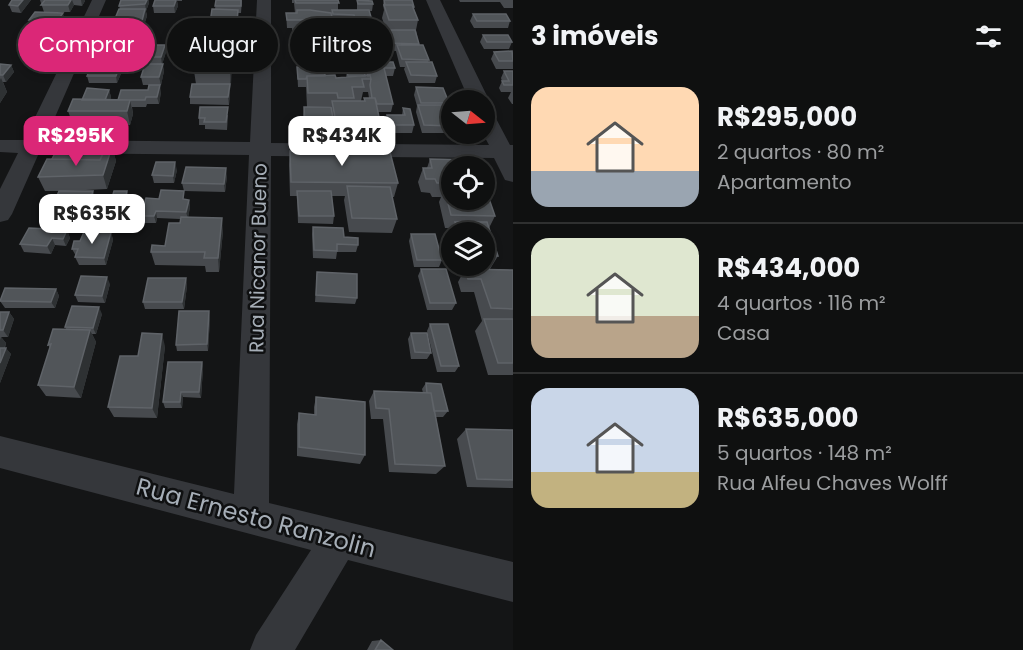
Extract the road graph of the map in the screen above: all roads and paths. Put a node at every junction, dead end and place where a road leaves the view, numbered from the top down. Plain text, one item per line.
1 (99, 0) edge
2 (264, 0) edge
3 (433, 0) edge
4 (474, 90) edge
5 (495, 131) edge
6 (0, 146) edge
7 (31, 146) junction
8 (261, 149) junction
9 (508, 152) edge
10 (513, 175) edge
11 (0, 213) edge
12 (0, 452) edge
13 (251, 515) junction
14 (339, 540) junction
15 (513, 582) edge
16 (271, 650) edge

1 - 7 street
2 - 8 street, Rua Nicanor Bueno
3 - 4 street
5 - 9 street
6 - 7 street
7 - 8 street
7 - 11 street
8 - 9 street
8 - 13 street, Rua Nicanor Bueno
9 - 10 street
12 - 13 street, Rua Ernesto Ranzolin
13 - 14 street, Rua Ernesto Ranzolin
14 - 15 street, Rua Ernesto Ranzolin
14 - 16 street

